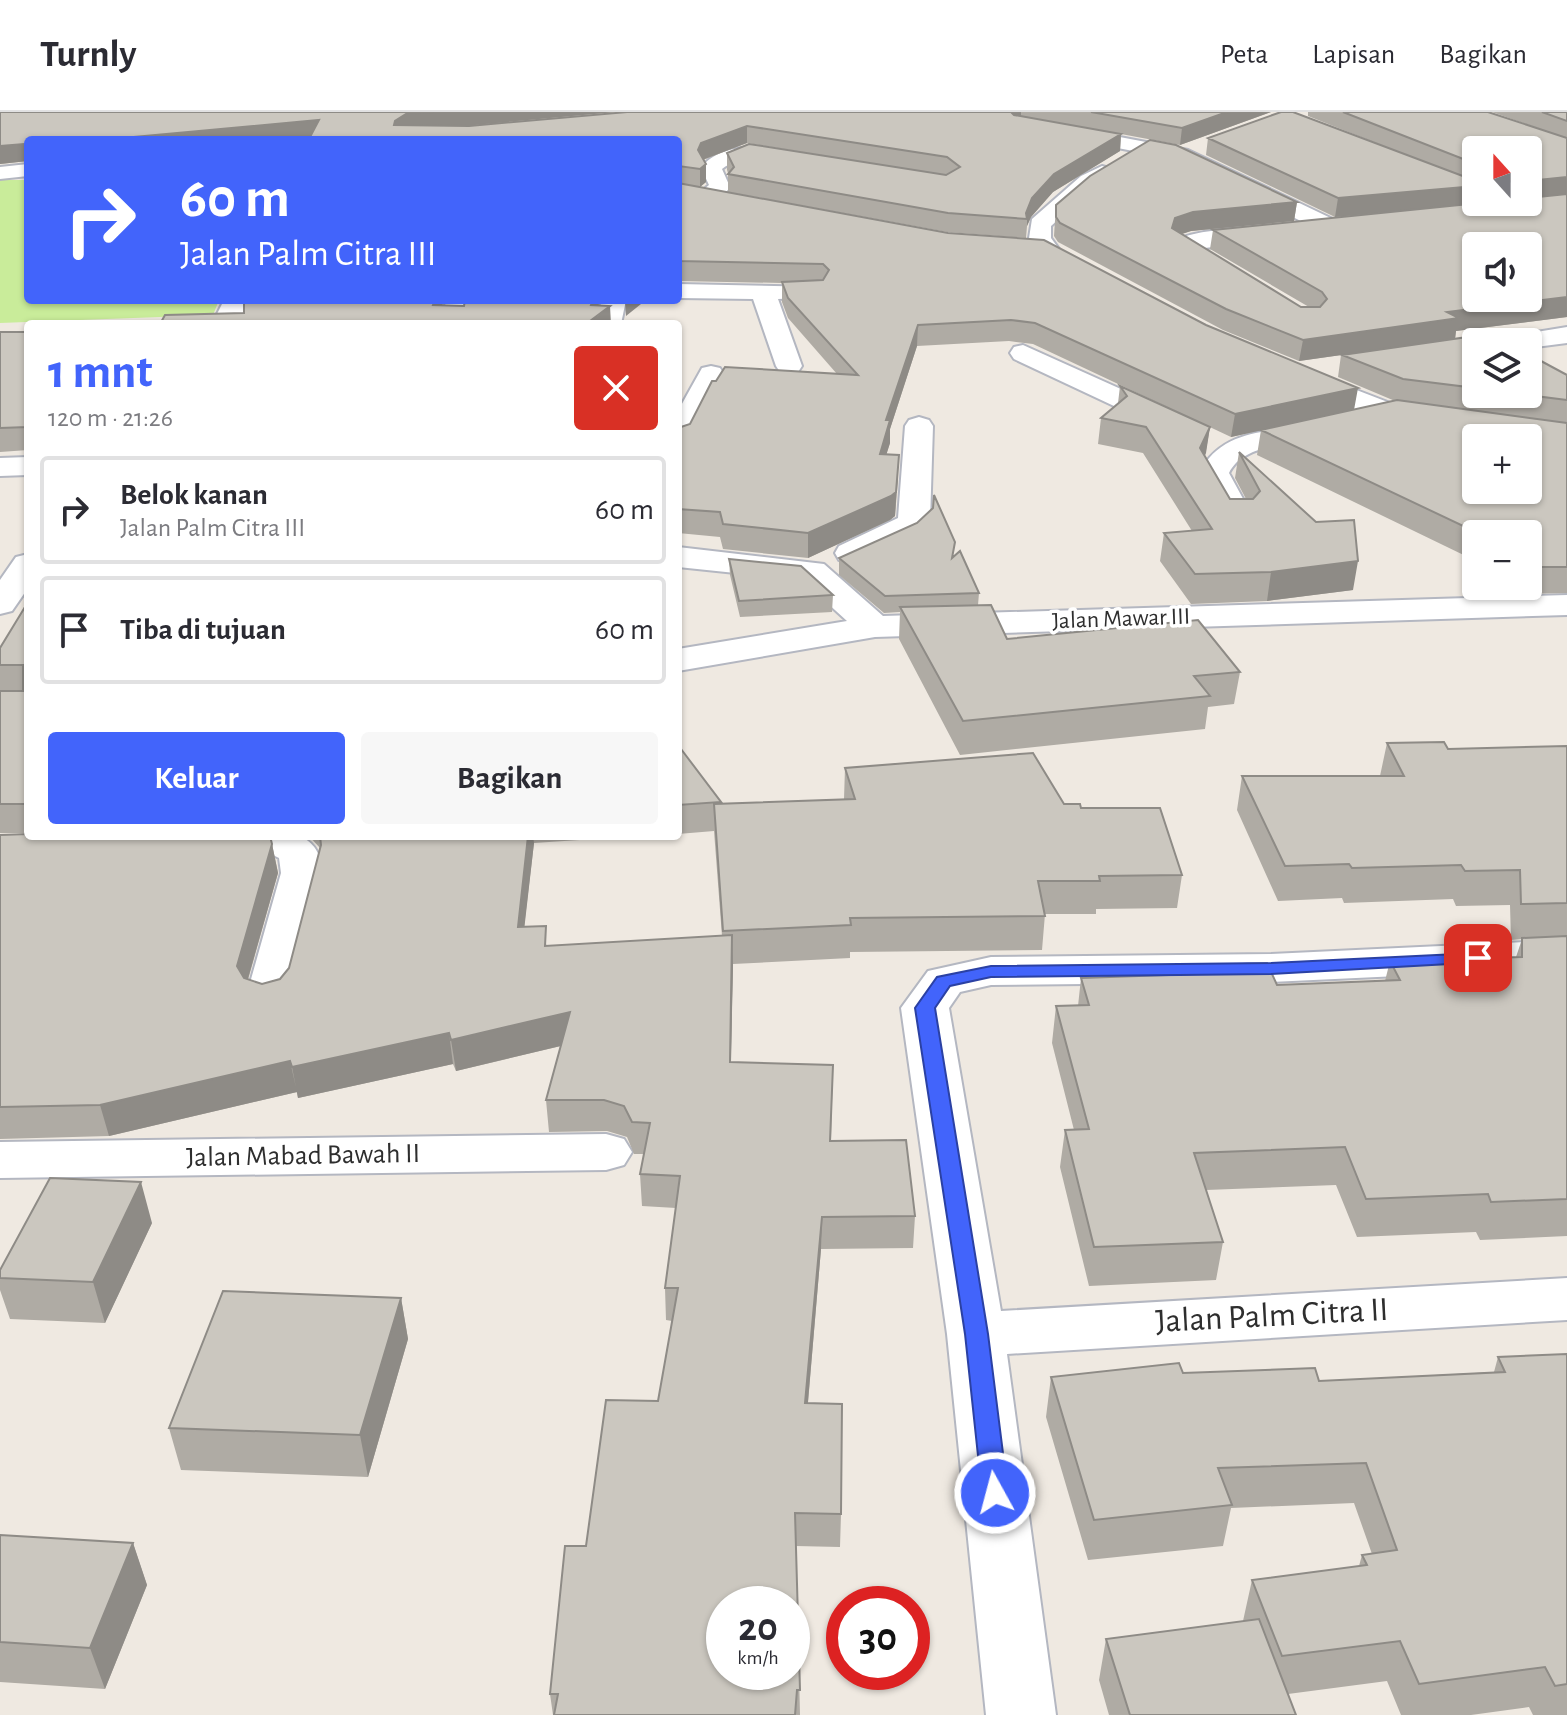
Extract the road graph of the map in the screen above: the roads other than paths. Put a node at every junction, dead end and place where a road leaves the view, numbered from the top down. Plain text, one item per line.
1 (1036, 128) edge
2 (1212, 143) edge
3 (1139, 153) edge
4 (1181, 154) junction
5 (808, 161) edge
6 (24, 170) edge
7 (0, 173) edge
8 (682, 193) edge
9 (705, 197) junction
10 (734, 202) edge
11 (1019, 247) edge
12 (1048, 249) junction
13 (1070, 260) edge
14 (1207, 260) edge
15 (682, 291) edge
16 (763, 292) junction
17 (814, 292) edge
18 (1567, 335) edge
19 (1542, 338) edge
20 (1023, 353) dead end
21 (789, 366) dead end
22 (1277, 366) edge
23 (1338, 366) dead end
24 (1308, 370) edge
25 (711, 374) dead end
26 (1392, 413) junction
27 (1449, 422) edge
28 (919, 426) dead end
29 (682, 431) edge
30 (1208, 440) junction
31 (24, 466) edge
32 (0, 467) edge
33 (1237, 517) edge
34 (682, 557) edge
35 (24, 570) edge
36 (812, 571) junction
37 (0, 604) edge
38 (1567, 605) edge
39 (875, 627) junction
40 (682, 659) edge
41 (176, 843) edge
42 (1567, 954) edge
43 (269, 997) edge
44 (606, 1152) dead end
45 (0, 1160) edge
46 (1567, 1299) edge
47 (976, 1334) junction
48 (1021, 1715) edge

1 - 4 street
2 - 4 street
3 - 12 street
4 - 14 street
5 - 9 street
6 - 7 street
8 - 9 street
9 - 10 street
11 - 12 street
12 - 13 street
15 - 16 street
16 - 17 street
16 - 21 street
18 - 19 street
20 - 30 street
22 - 26 street
23 - 24 street
25 - 29 street
26 - 27 street
26 - 30 street
28 - 36 street
30 - 33 street
31 - 32 street
34 - 36 street
35 - 37 street
36 - 39 street
38 - 39 street, Jalan Mawar III
39 - 40 street, Jalan Mawar III
41 - 43 street
42 - 47 street
44 - 45 street, Jalan Mabad Bawah II
46 - 47 street, Jalan Palm Citra II
47 - 48 street

